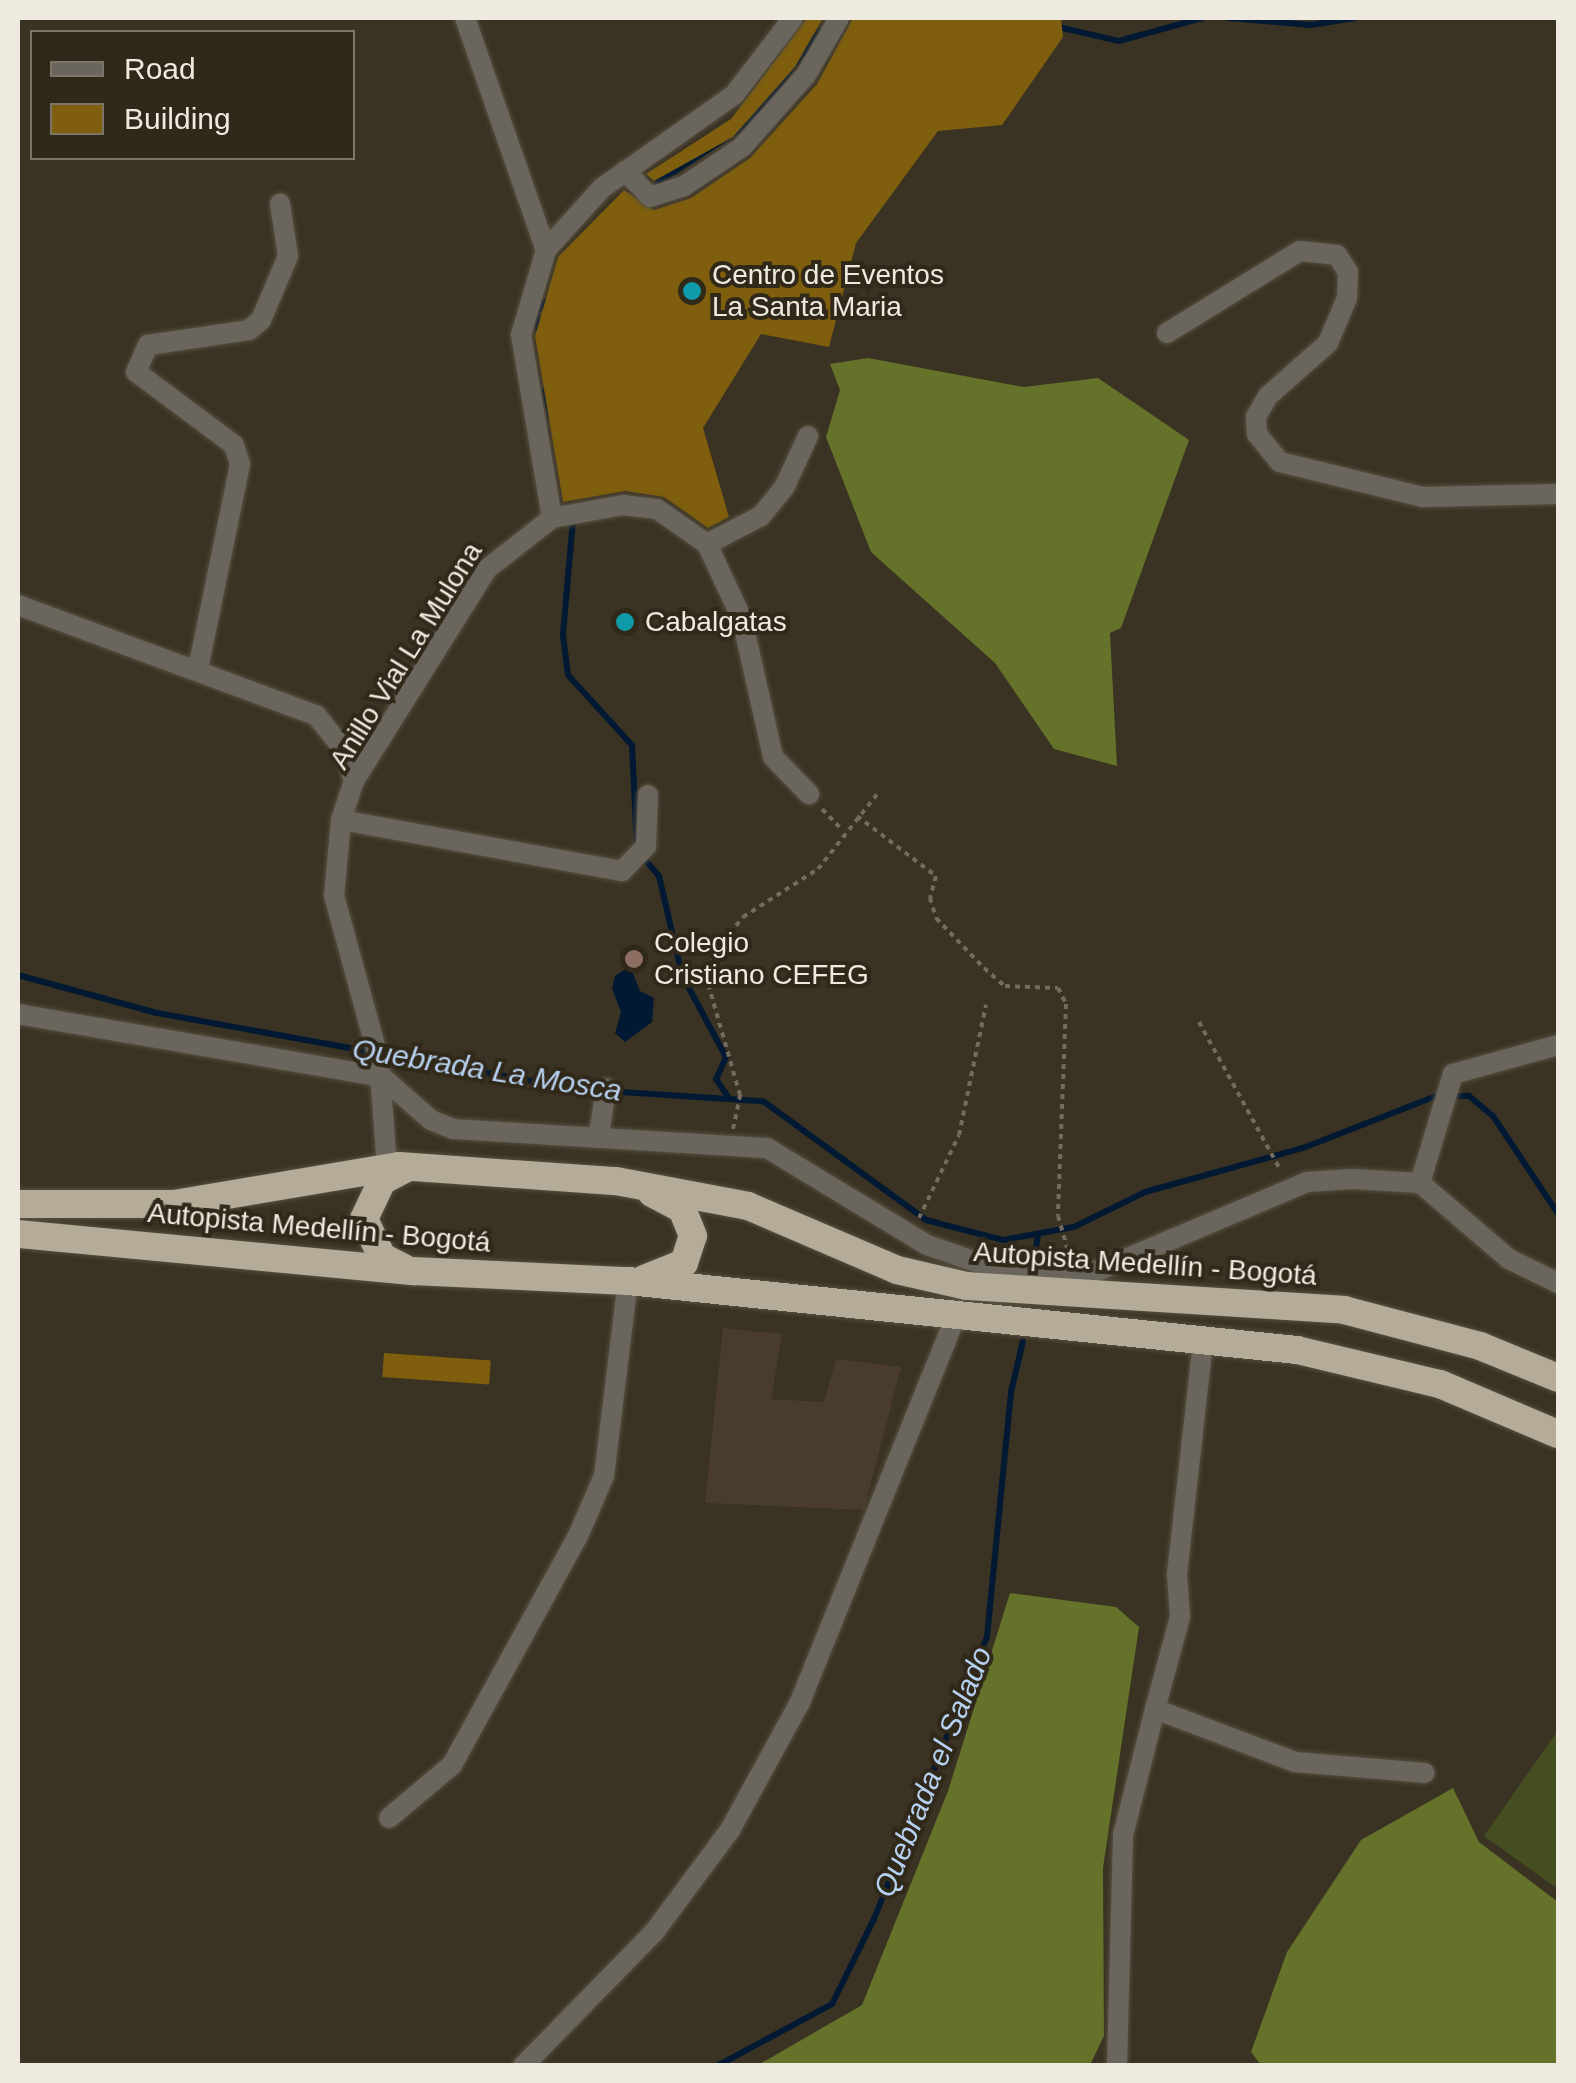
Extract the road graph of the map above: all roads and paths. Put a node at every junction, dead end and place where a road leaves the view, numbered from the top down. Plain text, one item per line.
1 (465, 18) edge
2 (793, 18) edge
3 (839, 18) edge
4 (625, 172) junction
5 (280, 204) dead end
6 (546, 250) junction
7 (1167, 333) dead end
8 (808, 436) dead end
9 (1558, 494) edge
10 (556, 517) junction
11 (707, 544) junction
12 (18, 605) edge
13 (198, 668) junction
14 (354, 781) junction
15 (878, 793) dead end
16 (809, 794) joint
17 (648, 795) dead end
18 (857, 816) junction
19 (340, 820) junction
20 (843, 831) junction
21 (986, 1005) dead end
22 (18, 1014) edge
23 (1199, 1022) dead end
24 (1558, 1044) edge
25 (380, 1068) junction
26 (606, 1089) dead end
27 (600, 1126) junction
28 (733, 1126) dead end
29 (387, 1167) junction
30 (422, 1168) junction
31 (1286, 1181) dead end
32 (616, 1182) junction
33 (1420, 1184) junction
34 (18, 1204) edge
35 (923, 1208) dead end
36 (18, 1234) edge
37 (1070, 1263) dead end
38 (413, 1270) junction
39 (628, 1281) junction
40 (1558, 1283) edge
41 (957, 1314) junction
42 (1203, 1342) junction
43 (1558, 1378) edge
44 (1558, 1434) edge
45 (1154, 1709) junction
46 (1426, 1773) dead end
47 (388, 1818) dead end
48 (523, 2066) edge
49 (1118, 2066) edge

1 - 6 street
2 - 4 street
3 - 4 street
4 - 6 street
5 - 13 street
6 - 10 street
7 - 9 street
8 - 11 street
10 - 11 street
10 - 14 street, Anillo Vial La Mulona
11 - 16 street
12 - 13 street
13 - 14 street
14 - 19 street, Anillo Vial La Mulona
15 - 18 path
16 - 20 path
17 - 19 street
18 - 20 path
18 - 37 path
19 - 25 street, Anillo Vial La Mulona
20 - 28 path
21 - 35 path
22 - 25 street
23 - 31 path
24 - 33 street
25 - 27 street
25 - 29 street, Anillo Vial La Mulona
26 - 27 street
27 - 33 street
29 - 30 highway, Autopista Medellín - Bogotá
29 - 34 highway, Autopista Medellín - Bogotá
30 - 32 highway, Autopista Medellín - Bogotá
30 - 38 highway
32 - 39 highway
32 - 43 highway, Autopista Medellín - Bogotá
33 - 40 street
36 - 38 highway, Autopista Medellín - Bogotá
38 - 39 highway, Autopista Medellín - Bogotá
39 - 41 highway, Autopista Medellín - Bogotá
39 - 47 street
41 - 42 highway, Autopista Medellín - Bogotá
41 - 48 street
42 - 44 highway, Autopista Medellín - Bogotá
42 - 45 street
45 - 46 street
45 - 49 street

